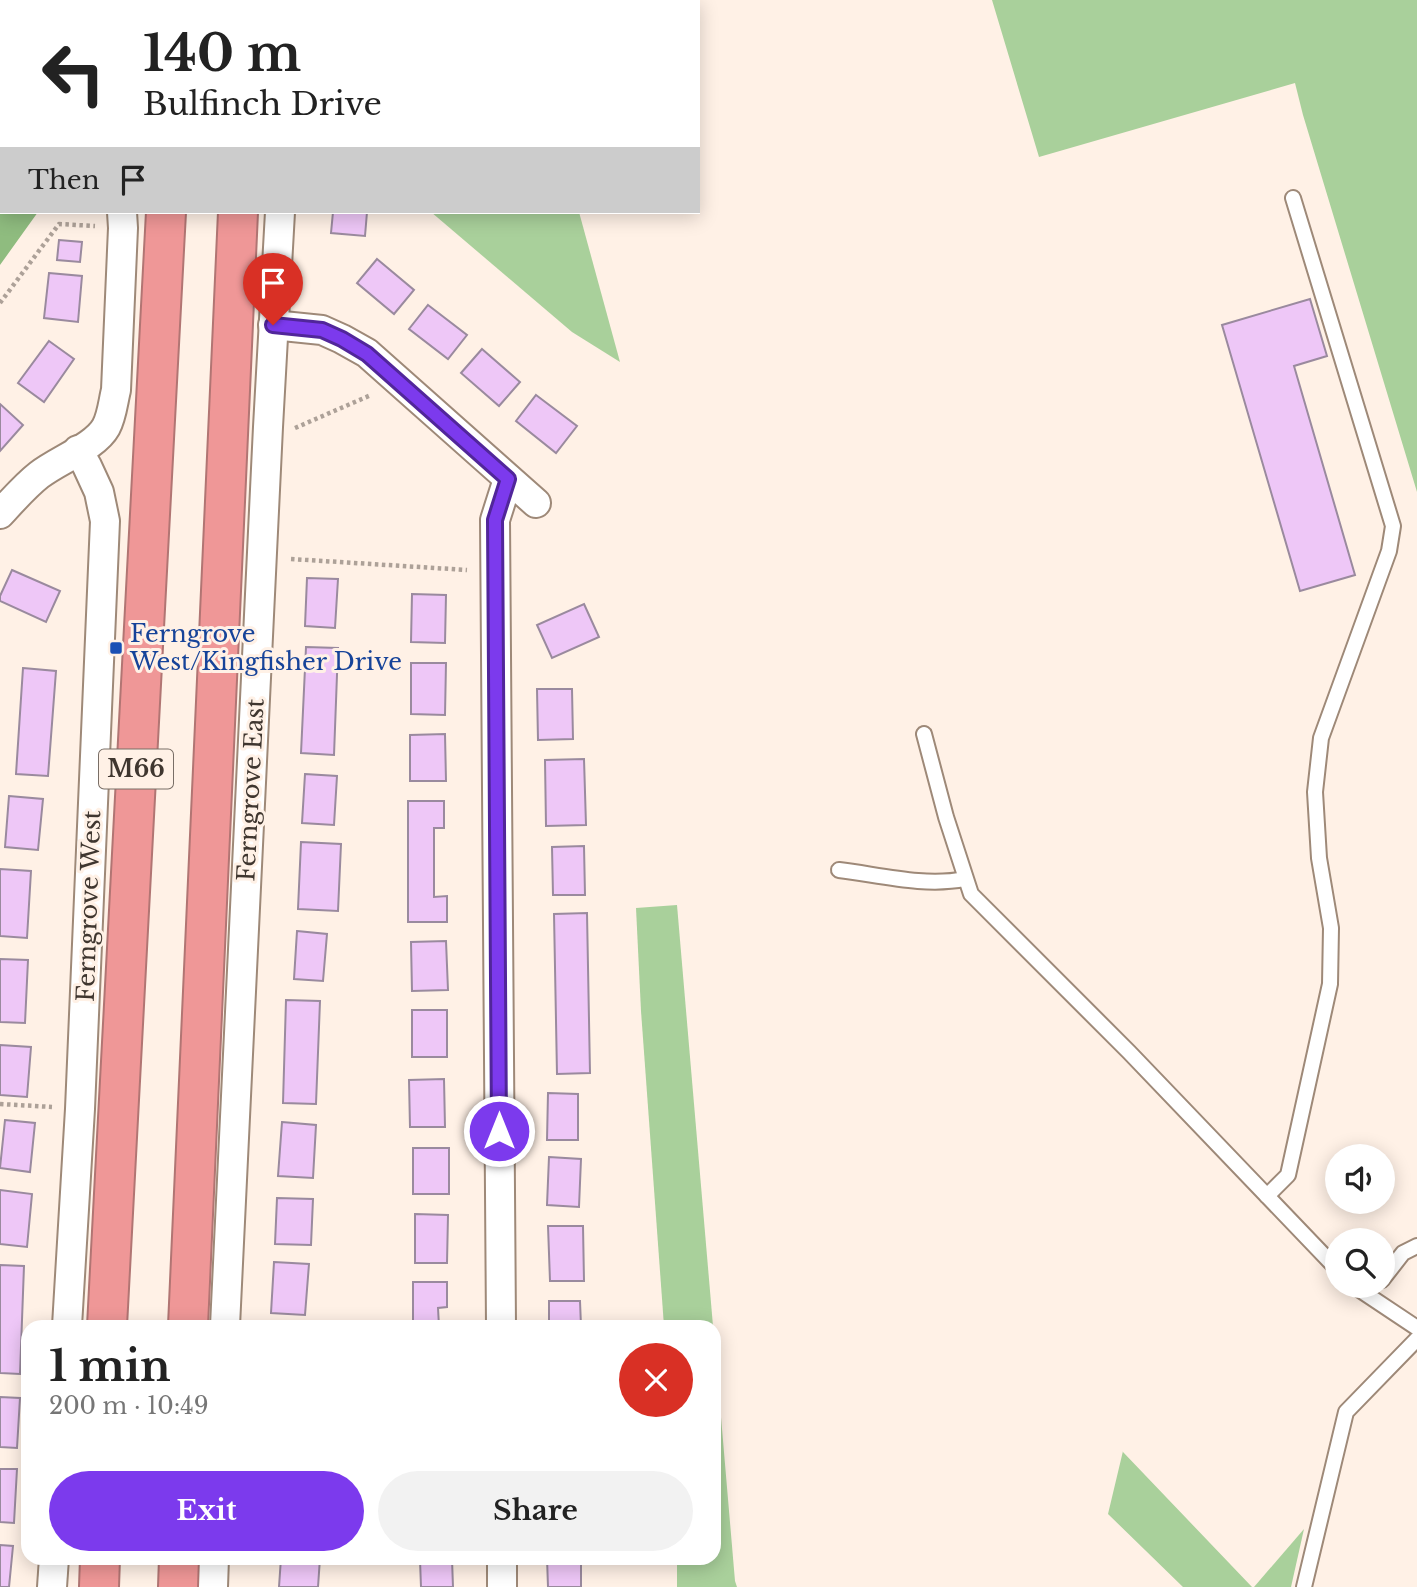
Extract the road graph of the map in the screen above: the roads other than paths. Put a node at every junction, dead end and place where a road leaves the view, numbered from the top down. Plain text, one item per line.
1 (1293, 198) dead end
2 (166, 214) edge
3 (238, 214) edge
4 (280, 214) edge
5 (123, 220) edge
6 (273, 325) junction
7 (78, 450) junction
8 (508, 479) junction
9 (536, 503) dead end
10 (0, 513) edge
11 (924, 734) dead end
12 (839, 870) dead end
13 (965, 879) junction
14 (1267, 1196) junction
15 (1417, 1246) edge
16 (1325, 1256) edge
17 (1395, 1263) edge
18 (1382, 1298) edge
19 (67, 1320) edge
20 (107, 1320) edge
21 (188, 1320) edge
22 (225, 1320) edge
23 (500, 1320) edge
24 (1417, 1328) edge
25 (1417, 1339) edge
26 (54, 1565) edge
27 (100, 1565) edge
28 (179, 1565) edge
29 (214, 1565) edge
30 (502, 1565) edge
31 (52, 1587) edge
32 (99, 1587) edge
33 (178, 1587) edge
34 (213, 1587) edge
35 (502, 1587) edge
36 (1304, 1587) edge

1 - 14 lane
2 - 20 highway, M66
3 - 21 highway
4 - 6 street, Ferngrove East
5 - 7 street
6 - 8 street
6 - 22 street, Ferngrove East
7 - 10 street
7 - 19 street, Ferngrove West
8 - 9 street
8 - 23 street
11 - 13 lane
12 - 13 lane
13 - 14 lane
14 - 16 lane
15 - 17 lane
18 - 24 lane
25 - 36 lane
26 - 31 street
27 - 32 highway
28 - 33 highway
29 - 34 street
30 - 35 street

